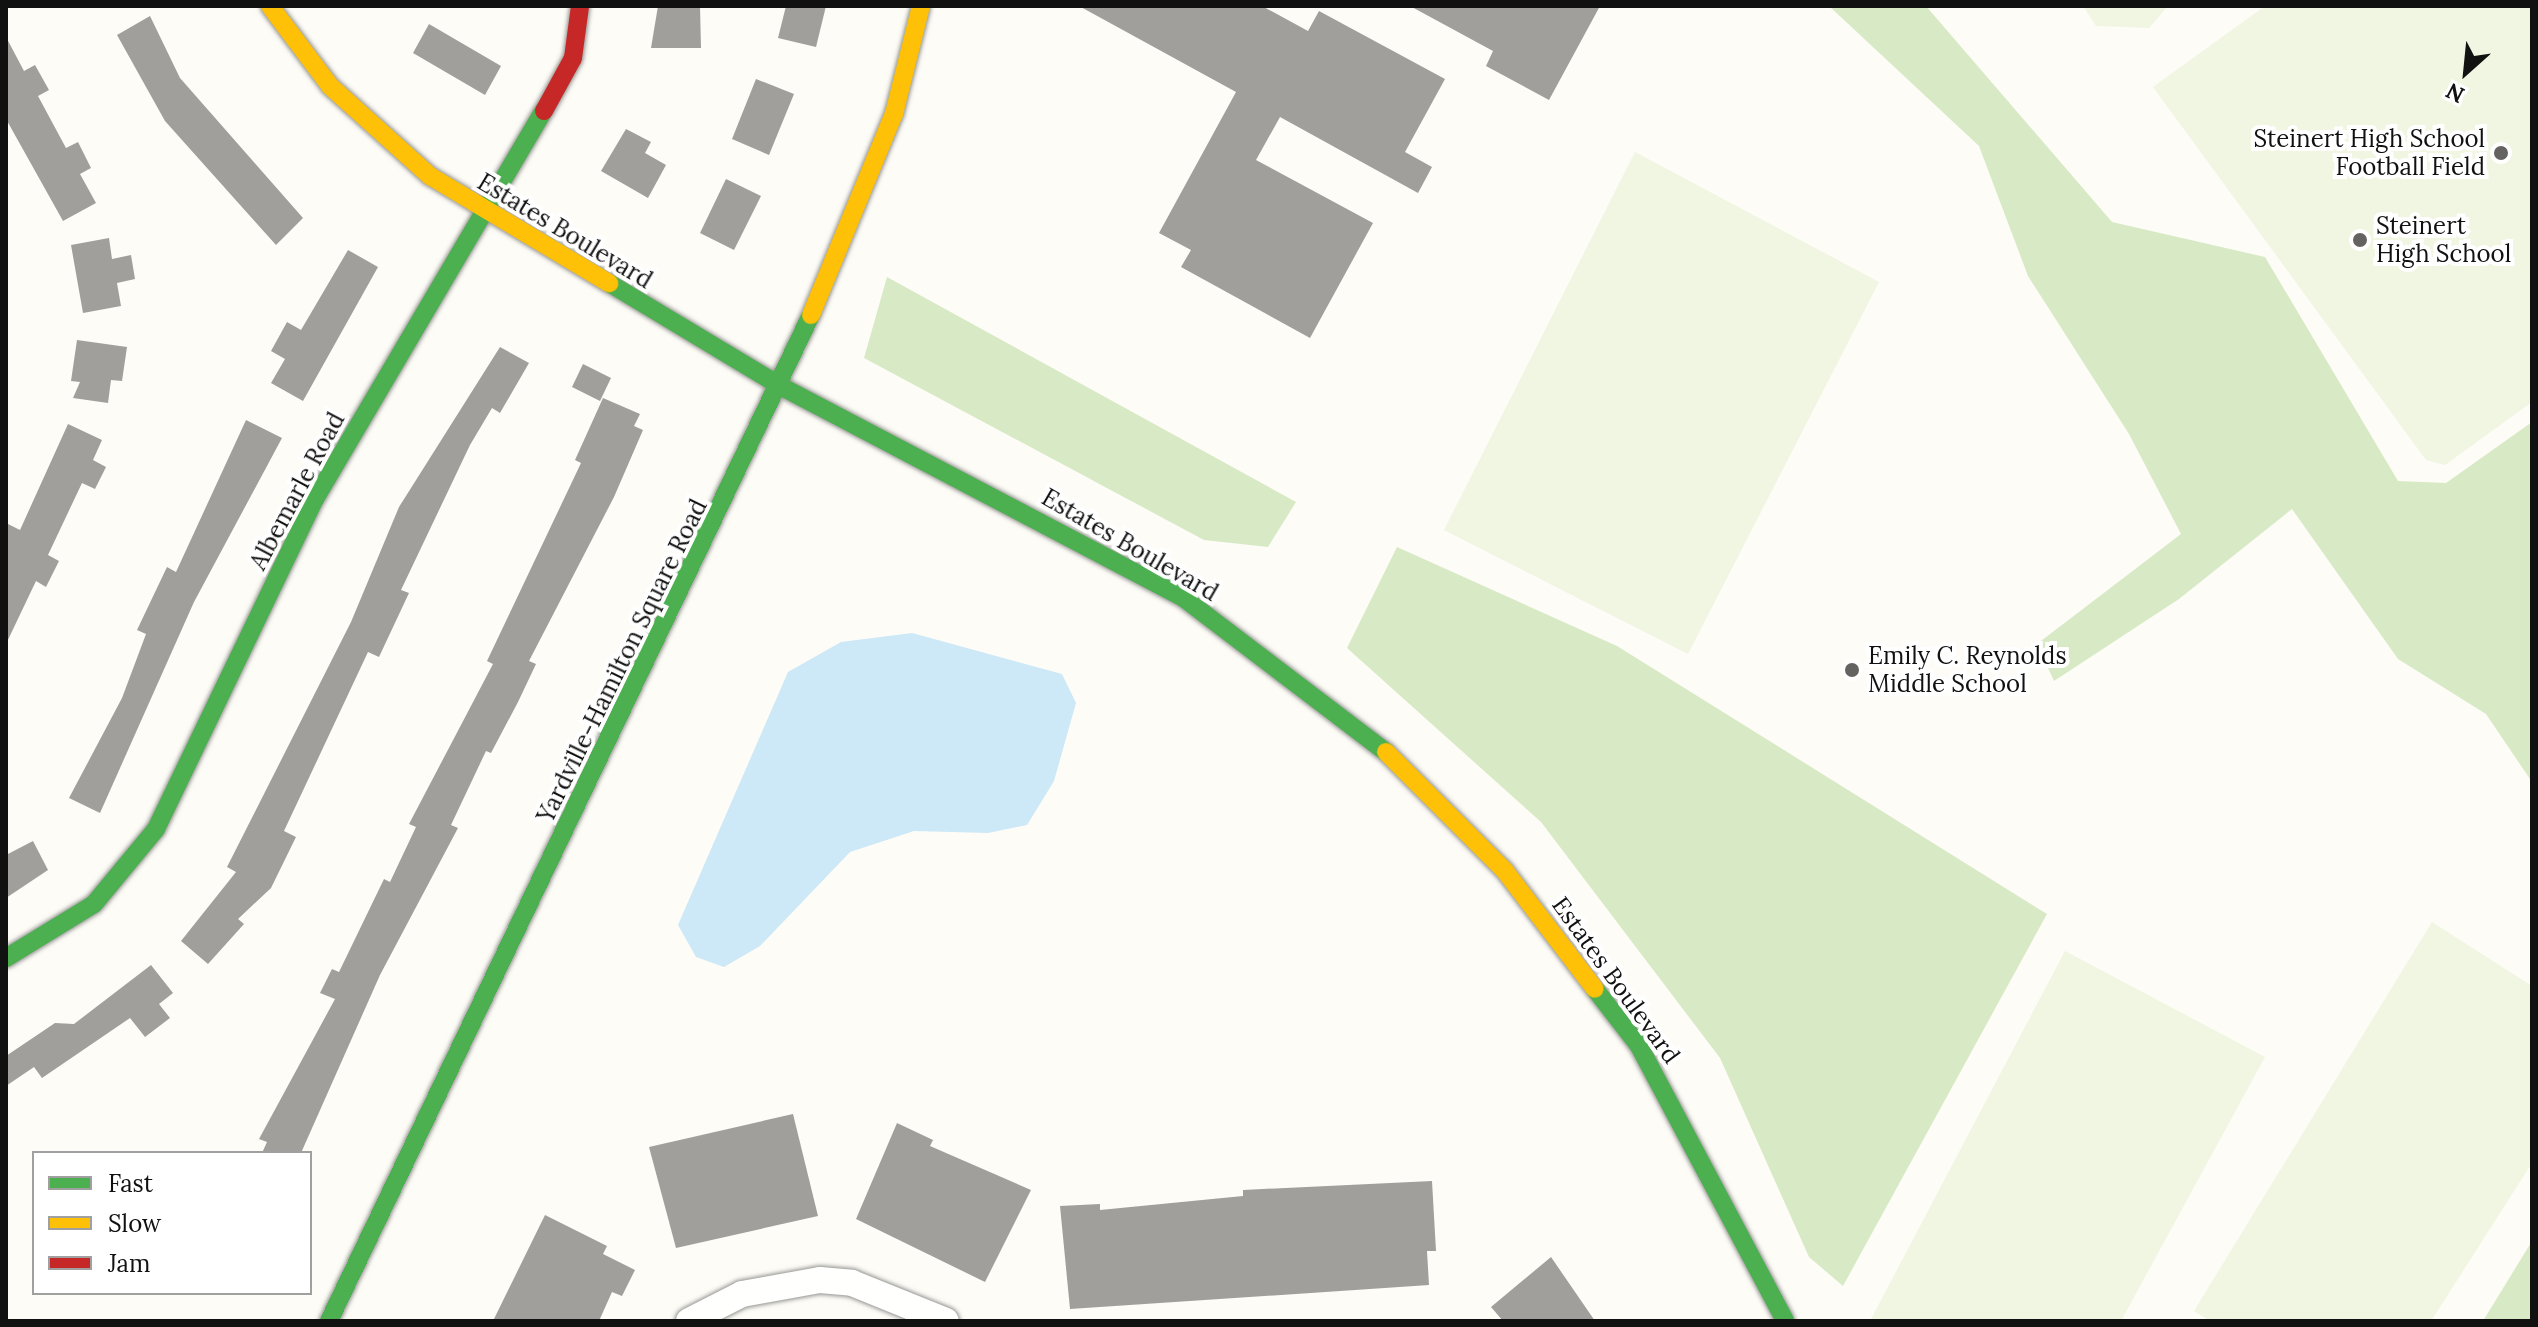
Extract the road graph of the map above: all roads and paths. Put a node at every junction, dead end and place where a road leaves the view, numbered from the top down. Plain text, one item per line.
1 (270, 6) edge
2 (580, 6) edge
3 (921, 6) edge
4 (484, 212) junction
5 (782, 387) junction
6 (6, 958) edge
7 (329, 1321) edge
8 (689, 1321) edge
9 (946, 1321) edge
10 (1785, 1321) edge

1 - 4 street, Estates Boulevard
2 - 4 street, Albemarle Road
3 - 5 street, Yardville-Hamilton Square Road
4 - 5 street, Estates Boulevard
4 - 6 street, Albemarle Road
5 - 7 street, Yardville-Hamilton Square Road
5 - 10 street, Estates Boulevard
8 - 9 street

